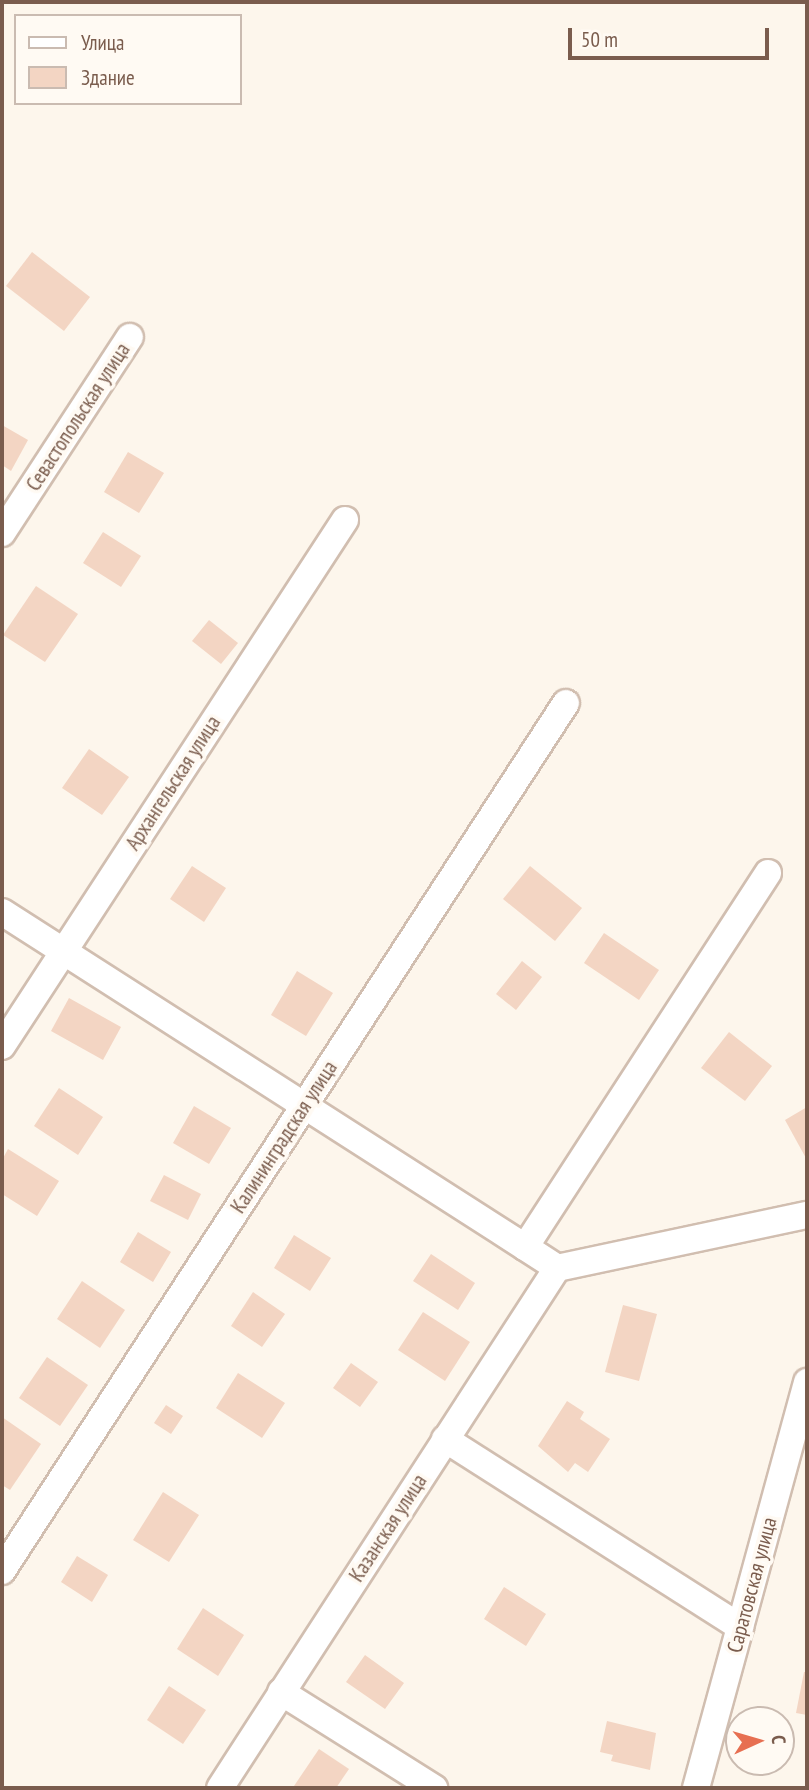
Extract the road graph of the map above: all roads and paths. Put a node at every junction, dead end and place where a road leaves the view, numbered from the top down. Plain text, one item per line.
1 (130, 337) dead end
2 (345, 520) dead end
3 (2, 533) edge
4 (566, 703) dead end
5 (768, 873) dead end
6 (2, 912) edge
7 (63, 952) junction
8 (2, 1046) edge
9 (303, 1107) junction
10 (807, 1214) edge
11 (525, 1247) junction
12 (557, 1268) junction
13 (807, 1382) edge
14 (446, 1439) junction
15 (2, 1571) edge
16 (740, 1627) junction
17 (281, 1692) junction
18 (220, 1788) edge
19 (434, 1788) edge
20 (696, 1788) edge

1 - 3 street, Севастопольская улица
2 - 7 street, Архангельская улица
4 - 9 street, Калининградская улица
5 - 11 street
6 - 7 street
7 - 8 street, Архангельская улица
7 - 9 street
9 - 11 street
9 - 15 street, Калининградская улица
10 - 12 street
11 - 12 street
12 - 14 street, Казанская улица
13 - 16 street, Саратовская улица
14 - 16 street
14 - 17 street, Казанская улица
16 - 20 street, Саратовская улица
17 - 18 street, Казанская улица
17 - 19 street

